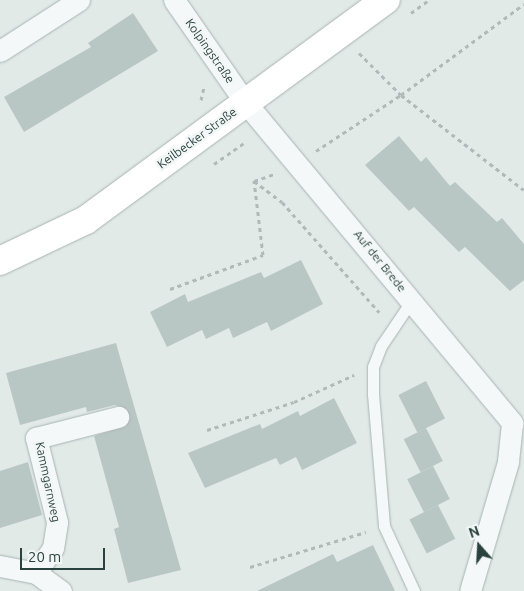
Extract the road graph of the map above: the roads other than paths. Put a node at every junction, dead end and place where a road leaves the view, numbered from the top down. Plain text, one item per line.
1 (79, 0) edge
2 (174, 0) edge
3 (386, 0) edge
4 (0, 51) edge
5 (246, 102) junction
6 (0, 261) edge
7 (412, 300) junction
8 (118, 417) dead end
9 (518, 418) edge
10 (0, 566) edge
11 (36, 573) junction
12 (61, 591) edge
13 (414, 591) edge
14 (470, 591) edge

1 - 4 street
2 - 5 street, Kolpingstraße
3 - 5 main road, Keilbecker Straße
5 - 6 main road, Keilbecker Straße
5 - 7 street, Auf der Brede
7 - 9 street, Auf der Brede
7 - 13 lane
8 - 11 street, Kammgarnweg
9 - 14 street, Auf der Brede
10 - 11 street
11 - 12 street

